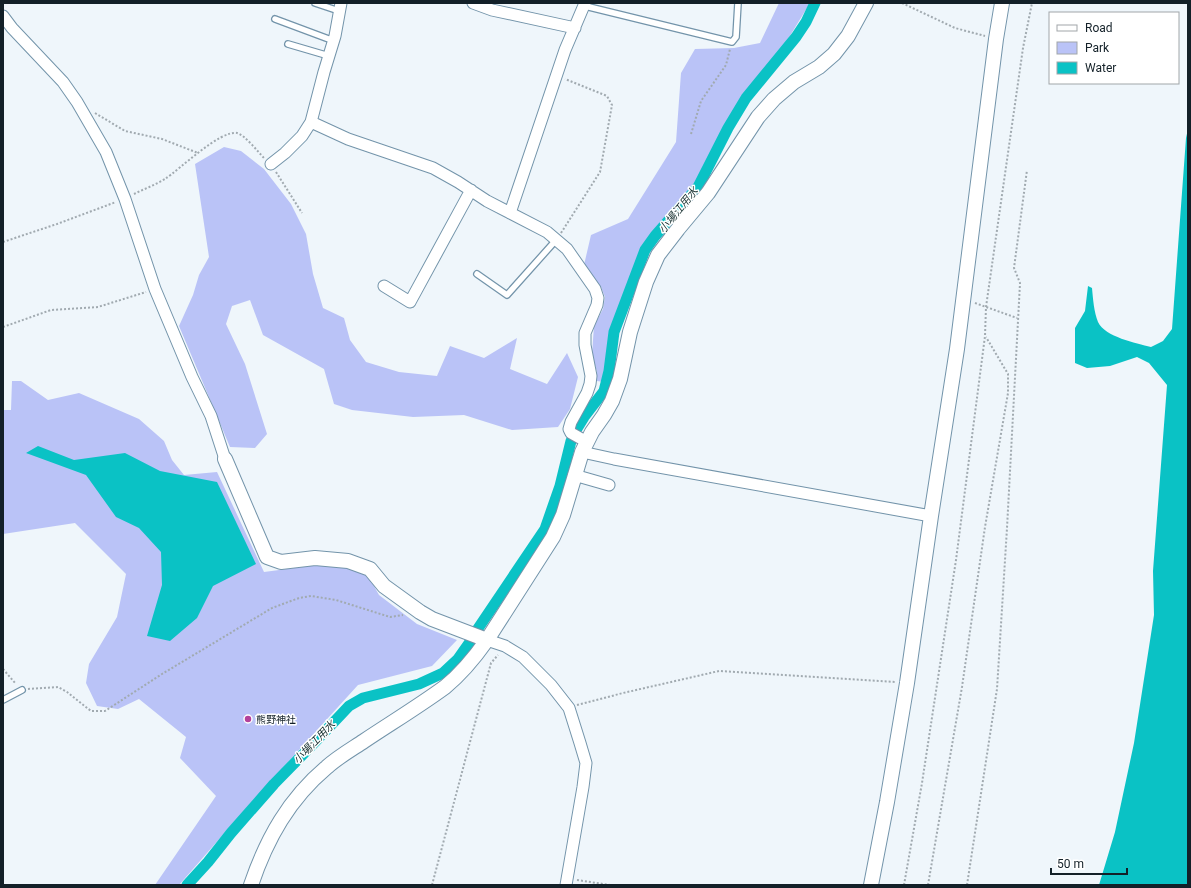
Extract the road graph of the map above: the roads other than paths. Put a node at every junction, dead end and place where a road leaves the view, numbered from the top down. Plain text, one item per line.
1 (315, 3) edge
2 (473, 3) edge
3 (738, 3) edge
4 (866, 3) edge
5 (1002, 3) edge
6 (585, 4) edge
7 (340, 7) edge
8 (3, 16) edge
9 (276, 19) dead end
10 (575, 28) junction
11 (334, 41) junction
12 (288, 44) dead end
13 (329, 56) junction
14 (311, 122) junction
15 (271, 164) road end
16 (471, 190) junction
17 (510, 213) junction
18 (557, 239) junction
19 (477, 274) dead end
20 (384, 286) dead end
21 (584, 447) junction
22 (226, 459) joint
23 (574, 475) junction
24 (603, 484) dead end
25 (930, 516) junction
26 (487, 640) junction
27 (22, 690) road end
28 (3, 700) edge
29 (567, 882) edge
30 (252, 885) edge
31 (871, 885) edge

1 - 7 lane
2 - 10 street
3 - 6 lane
4 - 21 street
5 - 25 street
6 - 10 street
7 - 11 street
8 - 22 street
9 - 11 lane
10 - 17 street
11 - 13 street
12 - 13 lane
13 - 14 street
14 - 15 street
14 - 16 street
16 - 17 street
16 - 20 street
17 - 18 street
18 - 19 lane
18 - 21 street
21 - 23 street
21 - 25 street
22 - 26 street
23 - 24 street
23 - 26 street
25 - 31 street
26 - 29 street
26 - 30 street
27 - 28 lane

